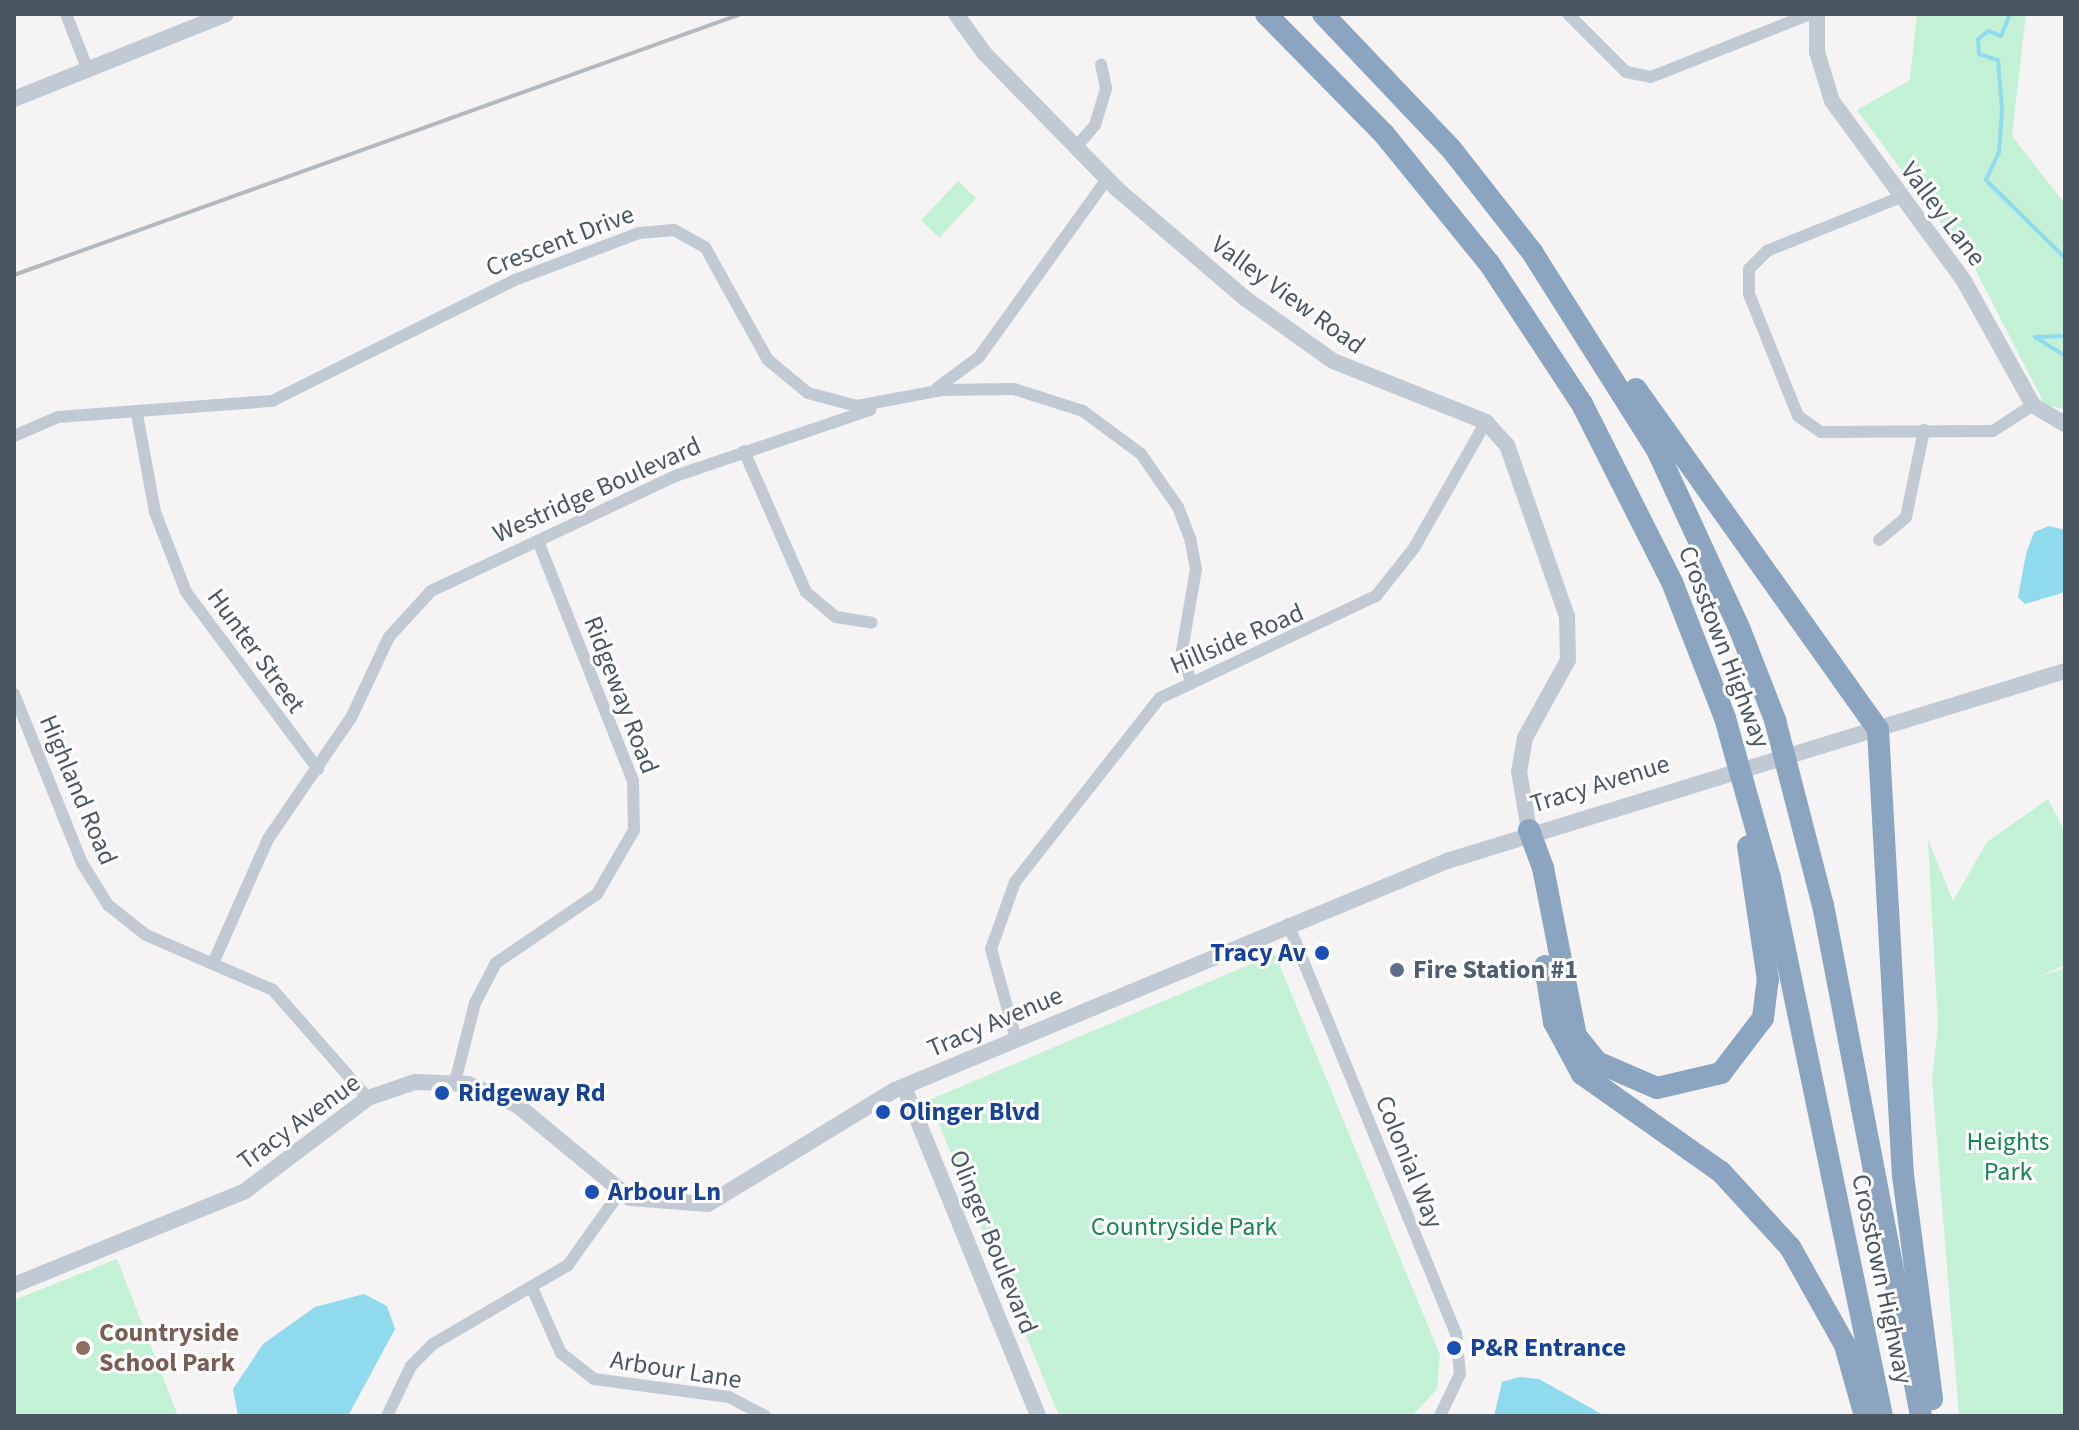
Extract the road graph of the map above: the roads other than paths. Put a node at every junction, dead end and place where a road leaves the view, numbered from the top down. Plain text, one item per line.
1 (66, 14) edge
2 (226, 14) edge
3 (956, 14) edge
4 (1266, 14) edge
5 (1323, 14) edge
6 (1568, 14) edge
7 (1810, 14) edge
8 (1817, 14) edge
9 (1101, 65) dead end
10 (87, 68) junction
11 (14, 99) edge
12 (1076, 147) junction
13 (1107, 179) junction
14 (1901, 197) junction
15 (1532, 252) junction
16 (907, 398) junction
17 (2033, 405) junction
18 (137, 414) junction
19 (1486, 422) junction
20 (2065, 424) edge
21 (1924, 430) junction
22 (14, 436) edge
23 (744, 451) junction
24 (1879, 540) dead end
25 (539, 544) junction
26 (872, 623) dead end
27 (1697, 644) junction
28 (2065, 671) edge
29 (1190, 679) junction
30 (14, 694) edge
31 (1878, 730) junction
32 (318, 769) junction
33 (1529, 830) junction
34 (1288, 924) junction
35 (214, 961) junction
36 (1016, 1039) junction
37 (455, 1082) junction
38 (904, 1087) junction
39 (368, 1098) junction
40 (620, 1192) junction
41 (14, 1285) edge
42 (532, 1288) junction
43 (387, 1416) edge
44 (765, 1416) edge
45 (1038, 1416) edge
46 (1440, 1416) edge
47 (1865, 1416) edge
48 (1882, 1416) edge
49 (1921, 1416) edge
50 (1934, 1416) edge

1 - 10 street
2 - 10 street
3 - 12 street, Valley View Road
4 - 27 highway, Crosstown Highway
5 - 15 highway, Crosstown Highway
6 - 7 street
8 - 14 street, Valley Lane
9 - 12 street
10 - 11 street
12 - 13 street, Valley View Road
13 - 16 street, Westridge Boulevard
13 - 19 street, Valley View Road
14 - 17 street, Valley Lane
14 - 21 street
15 - 31 highway
15 - 49 highway, Crosstown Highway
16 - 18 street, Crescent Drive
16 - 23 street, Westridge Boulevard
16 - 29 street, Crescent Drive
17 - 20 street
17 - 21 street
18 - 22 street, Crescent Drive
18 - 32 street, Hunter Street
19 - 29 street, Hillside Road
19 - 33 street
21 - 24 street
23 - 25 street, Westridge Boulevard
23 - 26 street
25 - 32 street, Westridge Boulevard
25 - 37 street, Ridgeway Road
27 - 33 highway
27 - 48 highway, Crosstown Highway
28 - 31 street, Tracy Avenue
29 - 36 street, Hillside Road
30 - 35 street, Highland Road
31 - 33 street, Tracy Avenue
31 - 50 highway
32 - 35 street, Westridge Boulevard
33 - 34 street, Tracy Avenue
33 - 47 highway
34 - 36 street, Tracy Avenue
34 - 46 street, Colonial Way
35 - 39 street, Highland Road
36 - 38 street, Tracy Avenue
37 - 39 street, Tracy Avenue
37 - 40 street, Tracy Avenue
38 - 40 street, Tracy Avenue
38 - 45 street, Olinger Boulevard
39 - 41 street, Tracy Avenue
40 - 42 street
42 - 43 street
42 - 44 street, Arbour Lane

